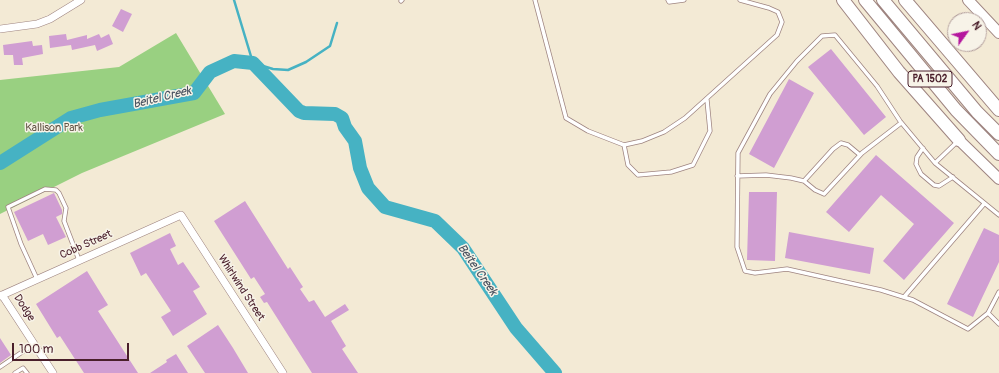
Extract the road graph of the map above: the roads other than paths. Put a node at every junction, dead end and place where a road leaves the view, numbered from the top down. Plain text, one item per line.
1 (81, 0) edge
2 (535, 0) edge
3 (668, 0) edge
4 (684, 0) edge
5 (740, 0) edge
6 (843, 0) edge
7 (865, 0) edge
8 (883, 0) edge
9 (905, 0) edge
10 (968, 0) edge
11 (0, 29) edge
12 (999, 33) edge
13 (707, 100) junction
14 (999, 110) edge
15 (901, 123) junction
16 (999, 134) edge
17 (959, 140) junction
18 (624, 145) junction
19 (922, 148) junction
20 (999, 154) edge
21 (860, 155) junction
22 (935, 163) junction
23 (738, 176) junction
24 (952, 177) junction
25 (999, 179) edge
26 (804, 181) junction
27 (984, 204) junction
28 (181, 215) joint
29 (999, 215) edge
30 (79, 260) junction
31 (37, 279) junction
32 (999, 292) edge
33 (1, 295) edge
34 (904, 297) junction
35 (988, 314) junction
36 (999, 324) edge
37 (34, 344) junction
38 (0, 367) edge
39 (15, 373) edge
40 (27, 373) edge
41 (53, 373) edge
42 (283, 373) edge

1 - 11 street
2 - 18 lane
3 - 4 lane
5 - 13 lane
6 - 17 highway
7 - 20 highway, PA 1502
8 - 16 highway, PA 1502
9 - 14 highway
10 - 12 main road
13 - 18 lane
13 - 18 lane
15 - 19 lane
15 - 21 lane
15 - 23 lane
17 - 22 lane
17 - 25 main road
19 - 22 lane
19 - 24 lane
21 - 26 lane
21 - 26 lane
22 - 24 lane
23 - 26 lane
23 - 34 lane
24 - 27 lane
27 - 29 lane
27 - 34 lane
28 - 30 street, Cobb Street
28 - 42 street, Whirlwind Street
30 - 31 street, Cobb Street
30 - 31 lane
31 - 33 street, Cobb Street
32 - 35 lane
33 - 37 street, Dodge
34 - 35 lane
35 - 36 lane
37 - 38 lane
37 - 41 street, Dodge
39 - 40 lane

